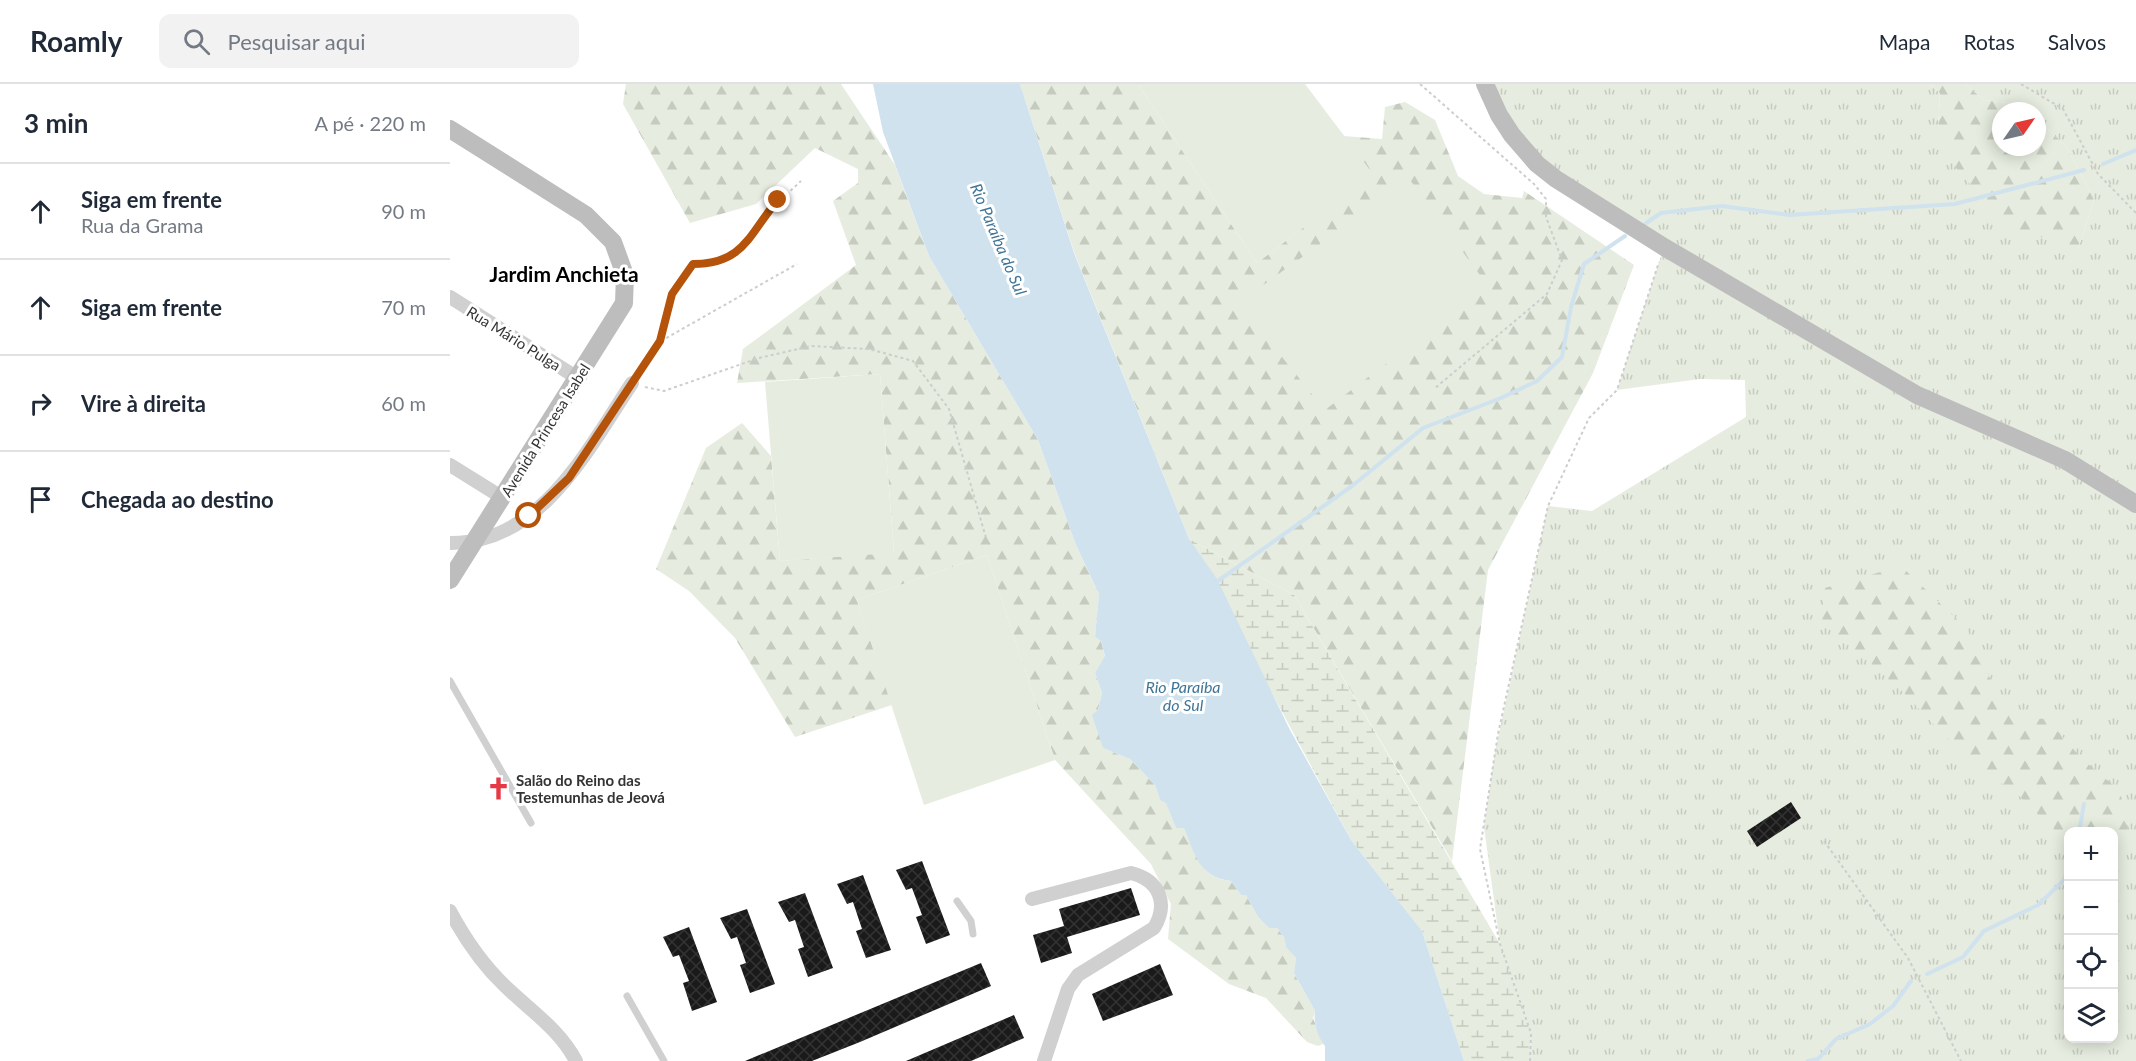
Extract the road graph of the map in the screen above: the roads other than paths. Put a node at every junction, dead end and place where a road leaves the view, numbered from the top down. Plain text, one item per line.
1 (1485, 84) edge
2 (450, 129) edge
3 (450, 297) edge
4 (579, 378) junction
5 (632, 383) road end
6 (450, 465) edge
7 (502, 498) junction
8 (2136, 504) edge
9 (450, 543) edge
10 (473, 543) junction
11 (450, 580) edge
12 (450, 681) edge
13 (531, 823) dead end
14 (1032, 899) dead end
15 (957, 901) dead end
16 (450, 911) edge
17 (973, 934) dead end
18 (627, 996) dead end
19 (576, 1061) edge
20 (664, 1061) edge
21 (1044, 1061) edge

1 - 8 main road
2 - 4 main road, Avenida Princesa Isabel
3 - 4 street, Rua Mário Pulga
4 - 7 main road, Avenida Princesa Isabel
5 - 10 street
6 - 7 street
7 - 10 main road, Avenida Princesa Isabel
9 - 10 street
10 - 11 main road, Avenida Princesa Isabel
12 - 13 lane
14 - 21 street
15 - 17 lane
16 - 19 street
18 - 20 lane

